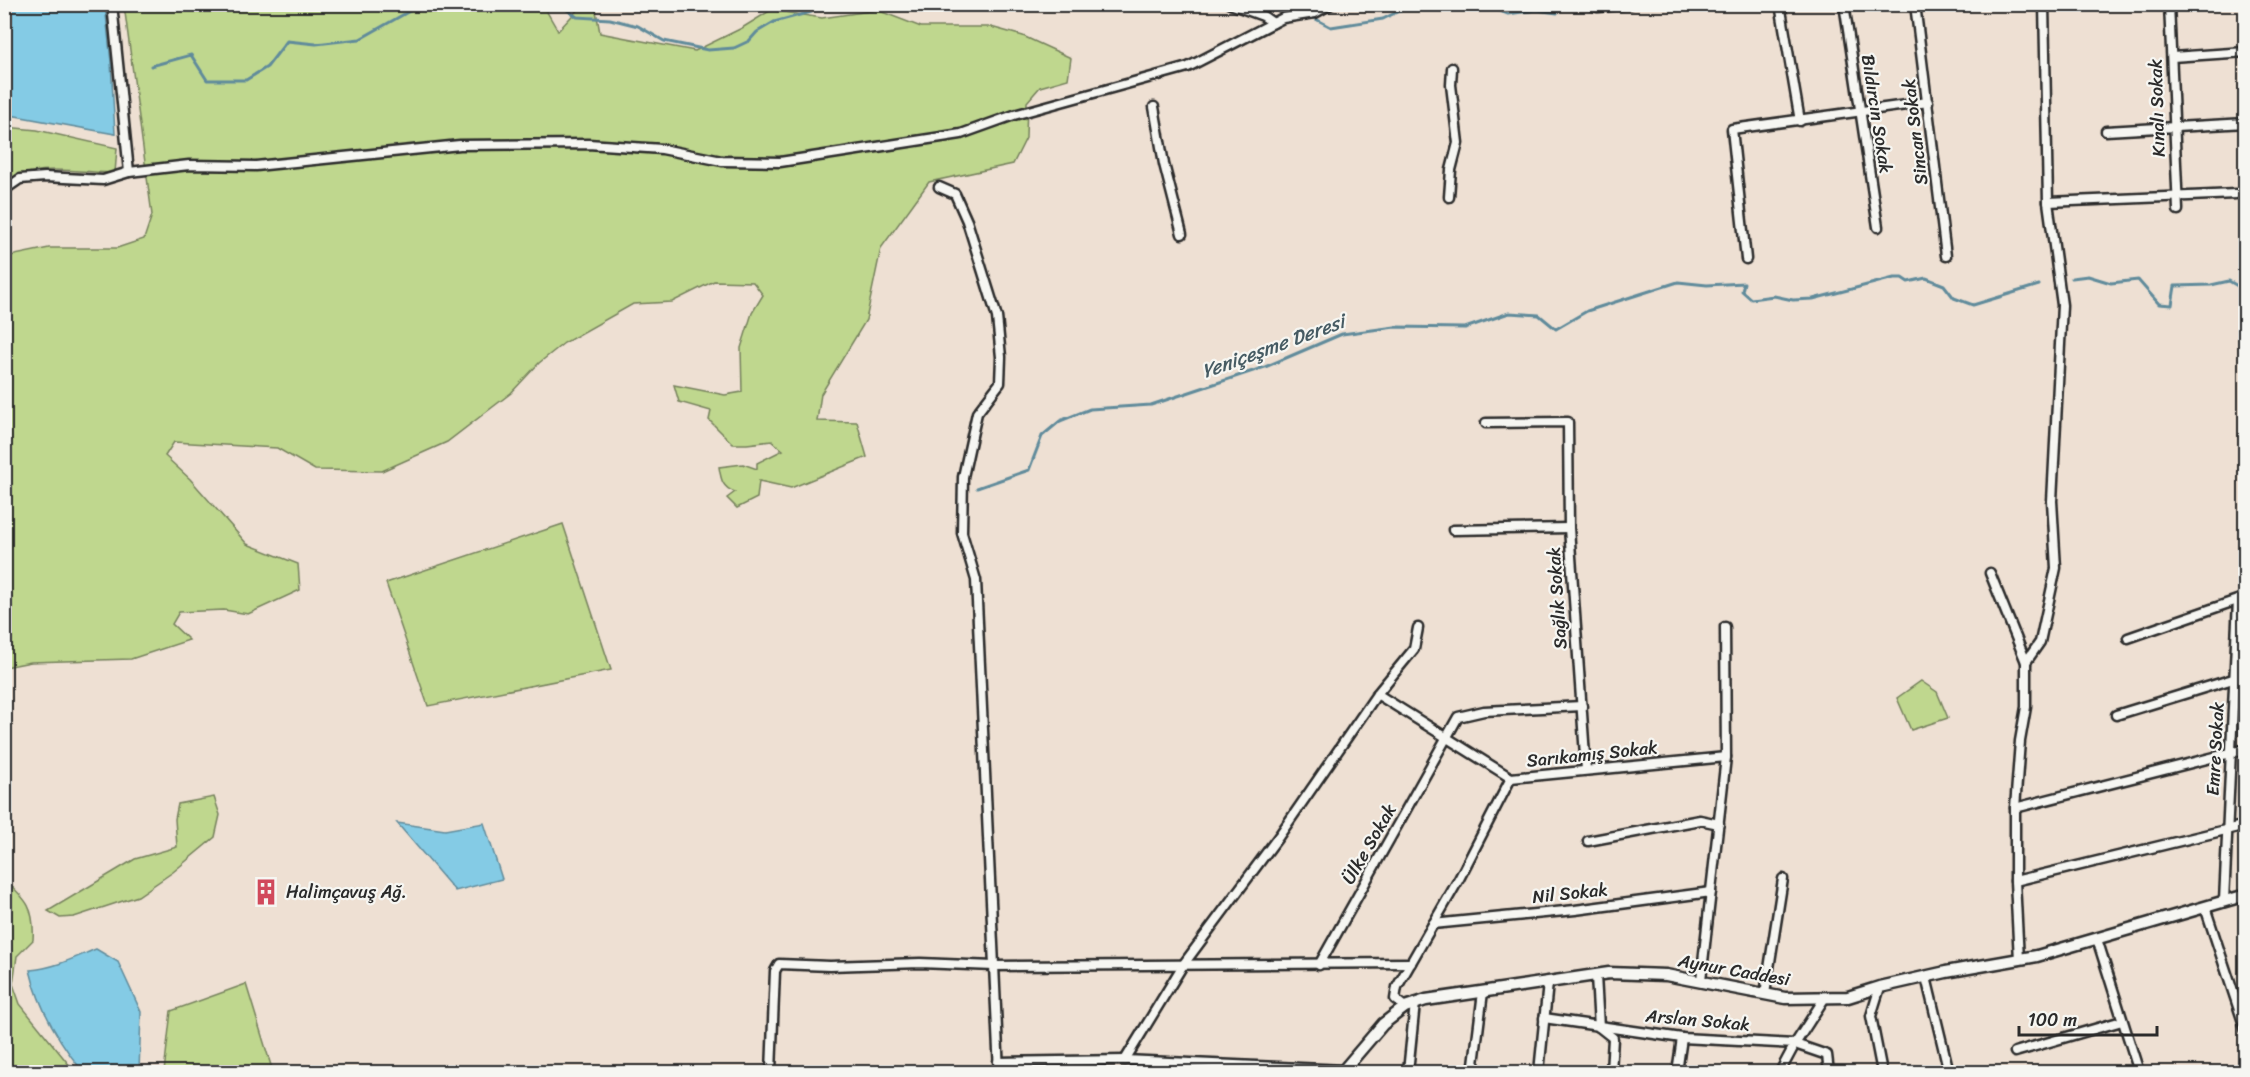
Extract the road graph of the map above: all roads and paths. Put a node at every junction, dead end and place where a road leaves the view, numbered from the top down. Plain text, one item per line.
1 (112, 4) edge
2 (1230, 4) edge
3 (1331, 4) edge
4 (1589, 4) edge
5 (1630, 4) edge
6 (1780, 4) edge
7 (1844, 4) edge
8 (1915, 4) edge
9 (2044, 4) edge
10 (2169, 4) edge
11 (1273, 23) junction
12 (2246, 52) edge
13 (2172, 57) junction
14 (1452, 69) dead end
15 (1928, 102) junction
16 (1154, 107) dead end
17 (1861, 112) junction
18 (1800, 121) junction
19 (2246, 123) edge
20 (2173, 126) junction
21 (2106, 131) dead end
22 (129, 172) junction
23 (939, 187) dead end
24 (4, 190) edge
25 (2236, 194) dead end
26 (1449, 197) dead end
27 (2177, 197) junction
28 (2048, 202) junction
29 (2178, 210) dead end
30 (1878, 228) dead end
31 (1182, 234) dead end
32 (1946, 256) dead end
33 (1746, 259) dead end
34 (1486, 423) dead end
35 (1569, 528) junction
36 (1454, 530) dead end
37 (1990, 573) dead end
38 (2242, 598) edge
39 (1725, 627) dead end
40 (1418, 628) dead end
41 (2128, 638) dead end
42 (2026, 662) junction
43 (2246, 675) edge
44 (2235, 678) junction
45 (1377, 694) junction
46 (1582, 706) junction
47 (2116, 715) dead end
48 (1447, 738) junction
49 (2246, 749) edge
50 (2231, 752) junction
51 (1726, 758) junction
52 (1586, 771) junction
53 (1511, 778) junction
54 (2015, 808) junction
55 (1719, 824) junction
56 (2246, 825) edge
57 (2228, 830) junction
58 (1587, 841) dead end
59 (1783, 879) dead end
60 (2015, 881) junction
61 (1711, 892) junction
62 (2246, 895) edge
63 (2224, 901) junction
64 (2205, 907) junction
65 (1433, 924) junction
66 (2097, 939) junction
67 (2019, 960) junction
68 (1411, 963) junction
69 (1183, 965) junction
70 (1319, 965) junction
71 (994, 966) junction
72 (1596, 976) junction
73 (1926, 977) junction
74 (1701, 980) junction
75 (1548, 983) junction
76 (1880, 987) junction
77 (1482, 992) junction
78 (1765, 994) junction
79 (1824, 999) junction
80 (1410, 1005) junction
81 (1544, 1017) junction
82 (2122, 1021) junction
83 (1599, 1027) junction
84 (2246, 1031) edge
85 (1682, 1038) junction
86 (1795, 1044) junction
87 (2015, 1052) dead end
88 (1125, 1060) junction
89 (998, 1062) junction
90 (1344, 1071) edge
91 (771, 1072) edge
92 (999, 1072) edge
93 (1408, 1072) edge
94 (1473, 1072) edge
95 (1539, 1072) edge
96 (1611, 1072) edge
97 (1677, 1072) edge
98 (1780, 1072) edge
99 (1829, 1072) edge
100 (1882, 1072) edge
101 (1948, 1072) edge
102 (2139, 1072) edge

1 - 22 street
2 - 11 street
3 - 11 street
4 - 5 street
6 - 18 street
7 - 17 street, Bıldırcın Sokak
8 - 15 street, Sincan Sokak
9 - 28 street
10 - 13 street, Kınalı Sokak
11 - 22 street
12 - 13 street
13 - 20 street, Kınalı Sokak
14 - 26 street
15 - 17 street
15 - 32 street, Sincan Sokak
16 - 31 street
17 - 18 street
17 - 30 street, Bıldırcın Sokak
18 - 33 street
19 - 20 street
20 - 21 street
20 - 27 street, Kınalı Sokak
22 - 24 street
23 - 71 street
25 - 27 street
27 - 28 street
27 - 29 street, Kınalı Sokak
28 - 42 street
34 - 35 street, Sağlık Sokak
35 - 36 street
35 - 46 street, Sağlık Sokak
37 - 42 street
38 - 41 street
38 - 44 street, Emre Sokak
39 - 51 street
40 - 45 street
42 - 54 street
43 - 44 street
44 - 47 street
44 - 50 street, Emre Sokak
45 - 48 street, Sarıkamış Sokak
45 - 69 street
46 - 48 street, Ülke Sokak
46 - 52 street, Sağlık Sokak
48 - 53 street, Sarıkamış Sokak
48 - 70 street, Ülke Sokak
49 - 50 street
50 - 54 street
50 - 57 street, Emre Sokak
51 - 52 street, Sarıkamış Sokak
51 - 55 street
52 - 53 street, Sarıkamış Sokak
53 - 65 street
54 - 60 street
55 - 58 street
55 - 61 street
56 - 57 street
57 - 60 street
57 - 63 street, Emre Sokak
59 - 78 street
60 - 67 street
61 - 65 street, Nil Sokak
61 - 74 street
62 - 63 street, Aynur Caddesi
63 - 64 street, Aynur Caddesi
64 - 66 street, Aynur Caddesi
64 - 84 street
65 - 68 street
66 - 67 street, Aynur Caddesi
66 - 82 street
67 - 73 street, Aynur Caddesi
68 - 70 street
68 - 80 street
69 - 70 street
69 - 71 street
69 - 88 street
71 - 89 street
71 - 91 street
72 - 74 street, Aynur Caddesi
72 - 75 street, Aynur Caddesi
72 - 83 street
73 - 76 street, Aynur Caddesi
73 - 101 street
74 - 78 street, Aynur Caddesi
75 - 77 street, Aynur Caddesi
75 - 81 street
76 - 79 street, Aynur Caddesi
76 - 100 street
77 - 80 street, Aynur Caddesi
77 - 94 street
78 - 79 street, Aynur Caddesi
79 - 86 street
80 - 90 street, Aynur Caddesi
80 - 93 street
81 - 83 street, Arslan Sokak
81 - 95 street
82 - 87 street
82 - 102 street
83 - 85 street, Arslan Sokak
83 - 96 street
85 - 86 street, Arslan Sokak
85 - 97 street
86 - 98 street
86 - 99 street, Arslan Sokak
88 - 89 street
88 - 90 street
89 - 92 street

